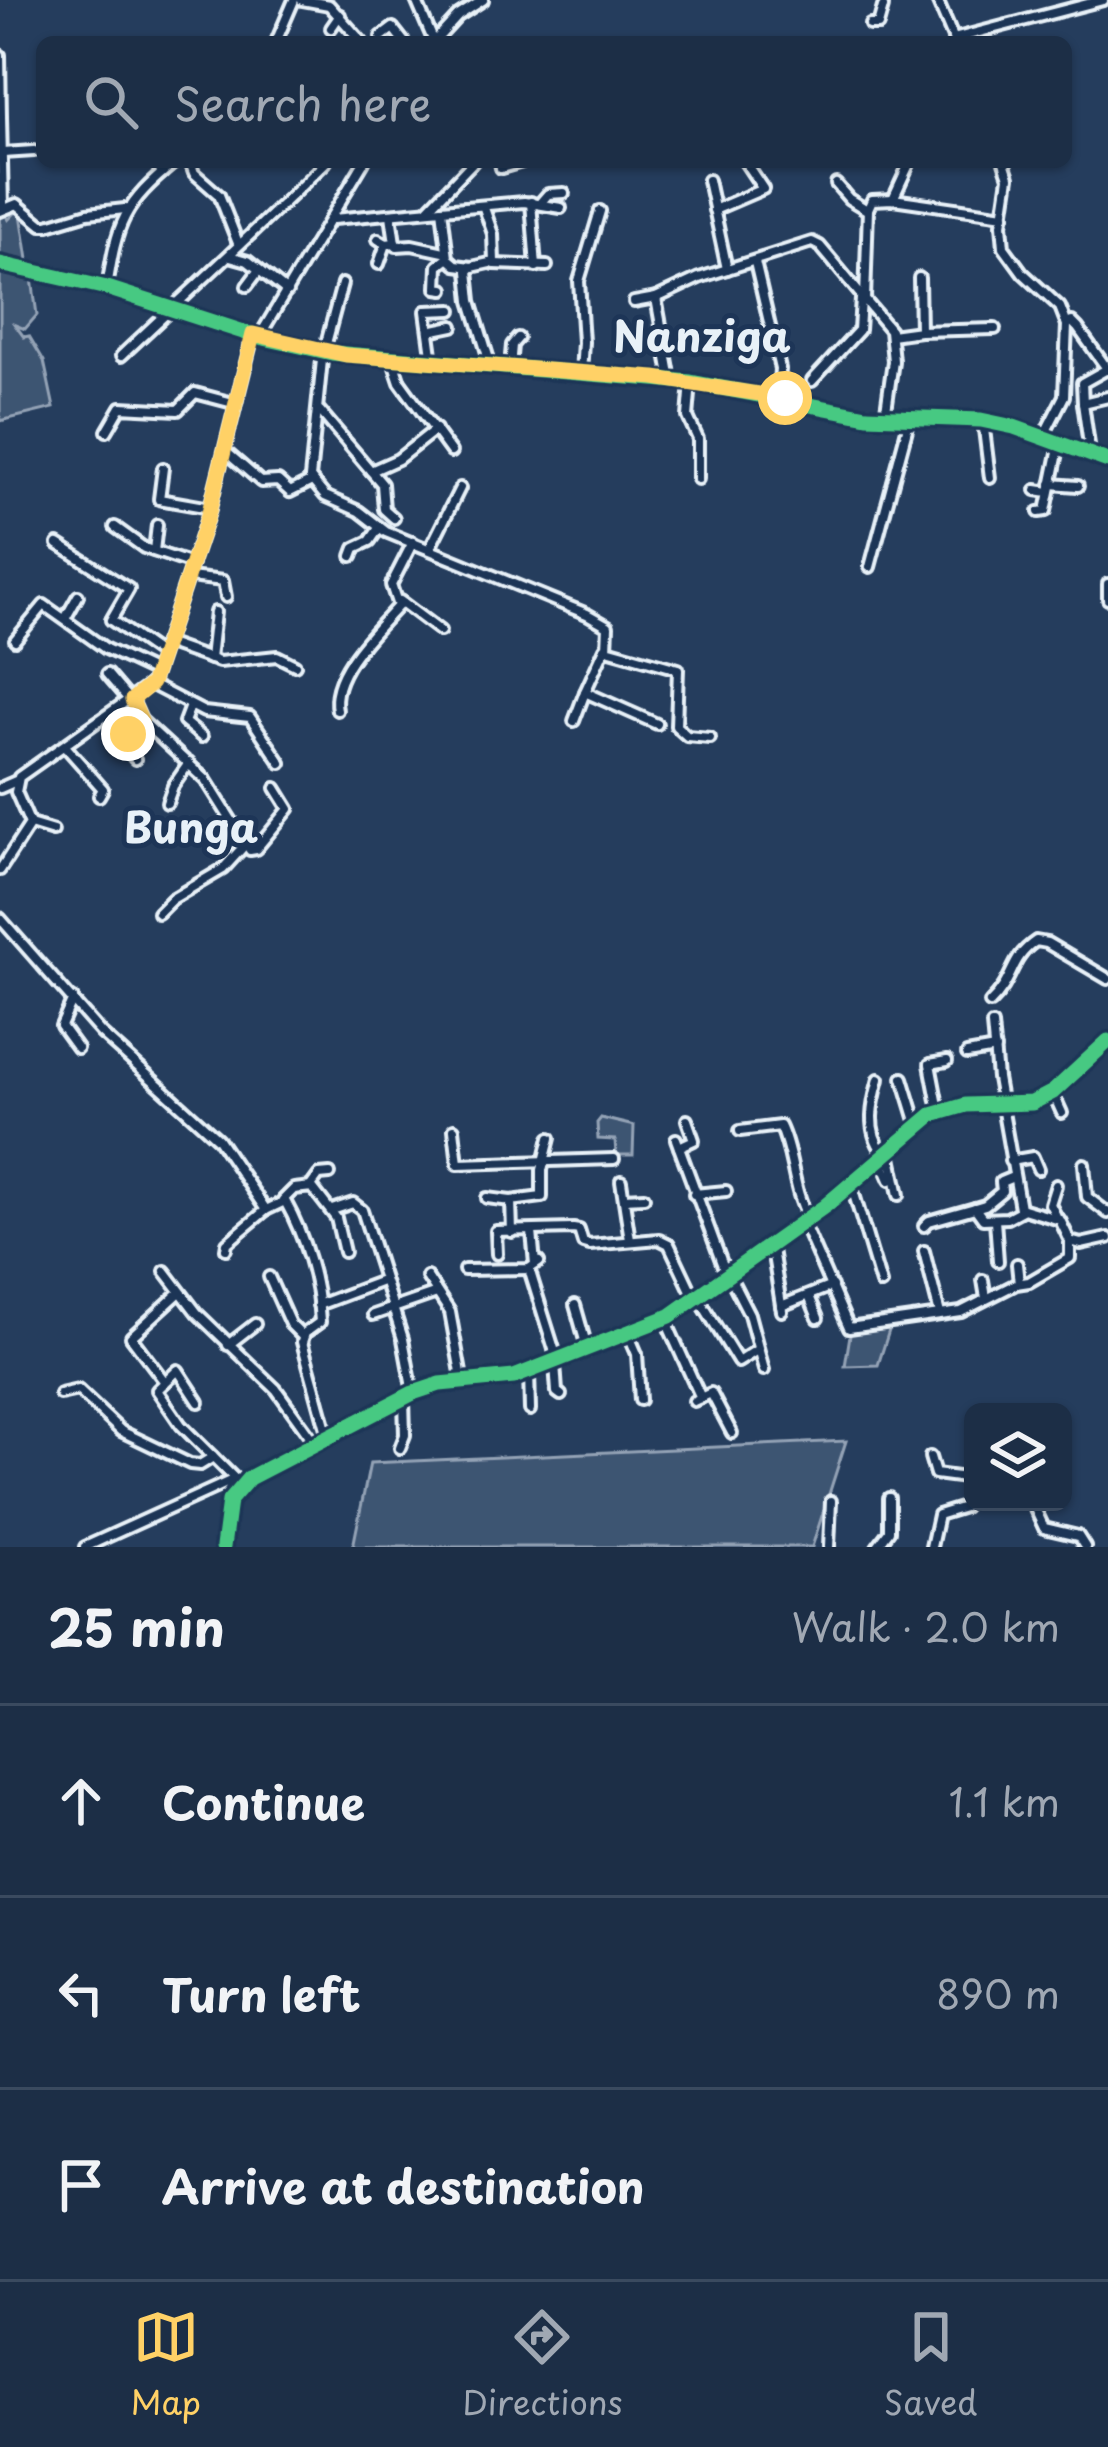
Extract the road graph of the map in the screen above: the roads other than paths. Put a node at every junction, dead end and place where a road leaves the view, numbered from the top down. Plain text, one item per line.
1 (298, 0) edge
2 (416, 0) edge
3 (483, 0) edge
4 (937, 0) edge
5 (1102, 0) edge
6 (883, 7) dead end
7 (340, 16) junction
8 (869, 26) dead end
9 (331, 28) dead end
10 (279, 36) edge
11 (357, 36) edge
12 (431, 36) edge
13 (440, 36) edge
14 (952, 36) edge
15 (969, 36) edge
16 (0, 55) edge
17 (1, 117) edge
18 (34, 151) dead end
19 (3, 154) edge
20 (159, 168) edge
21 (168, 168) edge
22 (192, 168) edge
23 (319, 168) edge
24 (359, 168) edge
25 (470, 168) edge
26 (749, 168) edge
27 (907, 168) edge
28 (1006, 168) edge
29 (162, 173) junction
30 (708, 180) dead end
31 (836, 184) dead end
32 (564, 193) dead end
33 (893, 199) junction
34 (536, 202) junction
35 (484, 208) junction
36 (561, 208) dead end
37 (126, 209) junction
38 (427, 209) junction
39 (442, 209) junction
40 (2, 210) edge
41 (714, 210) junction
42 (868, 210) junction
43 (600, 211) dead end
44 (391, 215) junction
45 (1004, 215) junction
46 (332, 219) junction
47 (386, 242) junction
48 (238, 243) junction
49 (447, 255) junction
50 (230, 256) junction
51 (755, 262) junction
52 (0, 264) edge
53 (379, 264) dead end
54 (492, 265) junction
55 (468, 268) junction
56 (727, 269) junction
57 (259, 270) junction
58 (919, 278) dead end
59 (342, 284) dead end
60 (247, 286) dead end
61 (107, 288) junction
62 (444, 289) dead end
63 (287, 292) junction
64 (656, 298) junction
65 (863, 299) junction
66 (634, 302) dead end
67 (170, 310) junction
68 (452, 310) dead end
69 (1067, 323) junction
70 (452, 326) dead end
71 (995, 329) dead end
72 (430, 331) junction
73 (920, 331) junction
74 (891, 334) junction
75 (256, 336) junction
76 (518, 338) dead end
77 (324, 351) junction
78 (121, 356) dead end
79 (392, 358) junction
80 (434, 362) junction
81 (491, 366) junction
82 (510, 367) junction
83 (1107, 370) edge
84 (581, 373) junction
85 (670, 380) junction
86 (812, 380) dead end
87 (691, 382) junction
88 (778, 396) junction
89 (1108, 397) edge
90 (233, 403) junction
91 (1084, 403) junction
92 (319, 410) junction
93 (885, 417) junction
94 (910, 418) junction
95 (982, 421) junction
96 (436, 429) junction
97 (107, 431) dead end
98 (1043, 437) junction
99 (1060, 443) junction
100 (225, 451) junction
101 (451, 452) dead end
102 (1090, 454) junction
103 (1108, 460) edge
104 (164, 468) dead end
105 (371, 471) junction
106 (991, 478) dead end
107 (698, 479) dead end
108 (312, 481) junction
109 (1078, 486) dead end
110 (460, 488) dead end
111 (1050, 488) junction
112 (1036, 490) dead end
113 (210, 508) junction
114 (1039, 512) dead end
115 (394, 518) dead end
116 (157, 525) dead end
117 (115, 527) dead end
118 (379, 528) junction
119 (413, 542) junction
120 (58, 544) dead end
121 (430, 548) junction
122 (154, 551) junction
123 (352, 556) dead end
124 (192, 564) junction
125 (869, 568) dead end
126 (188, 577) junction
127 (1108, 584) edge
128 (78, 596) dead end
129 (226, 597) dead end
130 (1108, 599) edge
131 (400, 601) junction
132 (215, 612) dead end
133 (65, 619) junction
134 (440, 631) dead end
135 (15, 640) dead end
136 (165, 643) junction
137 (605, 647) junction
138 (161, 655) junction
139 (210, 659) junction
140 (296, 664) dead end
141 (155, 672) junction
142 (106, 674) dead end
143 (150, 684) junction
144 (586, 692) junction
145 (131, 700) junction
146 (190, 706) junction
147 (337, 710) dead end
148 (141, 721) junction
149 (574, 721) dead end
150 (656, 724) dead end
151 (202, 737) dead end
152 (710, 738) dead end
153 (65, 746) junction
154 (135, 759) dead end
155 (281, 763) dead end
156 (189, 764) junction
157 (17, 780) junction
158 (0, 788) edge
159 (276, 788) dead end
160 (99, 796) dead end
161 (166, 803) dead end
162 (29, 824) junction
163 (53, 831) dead end
164 (244, 846) junction
165 (0, 870) edge
166 (158, 913) dead end
167 (0, 918) edge
168 (1108, 979) edge
169 (73, 999) junction
170 (990, 1003) dead end
171 (992, 1025) dead end
172 (1108, 1041) edge
173 (77, 1048) dead end
174 (995, 1049) junction
175 (967, 1054) dead end
176 (947, 1060) dead end
177 (903, 1078) dead end
178 (879, 1079) dead end
179 (1053, 1092) junction
180 (1001, 1107) junction
181 (939, 1111) junction
182 (1062, 1114) dead end
183 (687, 1120) dead end
184 (917, 1124) junction
185 (454, 1129) dead end
186 (740, 1131) dead end
187 (550, 1138) dead end
188 (884, 1152) junction
189 (614, 1159) dead end
190 (543, 1161) junction
191 (1010, 1161) junction
192 (1084, 1164) dead end
193 (1038, 1169) dead end
194 (330, 1174) dead end
195 (1013, 1177) junction
196 (890, 1180) dead end
197 (621, 1181) dead end
198 (1085, 1183) junction
199 (850, 1184) junction
200 (1070, 1184) dead end
201 (1056, 1185) dead end
202 (311, 1186) junction
203 (726, 1191) dead end
204 (694, 1194) junction
205 (899, 1195) dead end
206 (644, 1197) dead end
207 (487, 1198) dead end
208 (624, 1198) junction
209 (283, 1200) junction
210 (511, 1201) junction
211 (975, 1208) junction
212 (266, 1210) junction
213 (332, 1210) junction
214 (1022, 1210) junction
215 (1108, 1214) edge
216 (1055, 1218) junction
217 (805, 1219) junction
218 (994, 1220) junction
219 (924, 1226) dead end
220 (512, 1232) junction
221 (532, 1232) junction
222 (1108, 1238) edge
223 (630, 1240) junction
224 (1070, 1241) junction
225 (771, 1243) junction
226 (226, 1249) dead end
227 (924, 1251) dead end
228 (344, 1252) dead end
229 (497, 1254) dead end
230 (998, 1261) dead end
231 (1017, 1264) dead end
232 (534, 1266) junction
233 (165, 1270) dead end
234 (464, 1270) dead end
235 (681, 1270) junction
236 (493, 1271) junction
237 (727, 1274) junction
238 (667, 1276) dead end
239 (269, 1277) dead end
240 (427, 1277) dead end
241 (382, 1280) junction
242 (983, 1280) dead end
243 (1019, 1282) junction
244 (881, 1283) dead end
245 (832, 1286) junction
246 (495, 1287) dead end
247 (180, 1292) junction
248 (437, 1293) junction
249 (809, 1296) junction
250 (696, 1298) junction
251 (986, 1298) junction
252 (319, 1305) junction
253 (575, 1305) dead end
254 (392, 1307) junction
255 (940, 1314) junction
256 (374, 1316) dead end
257 (818, 1318) dead end
258 (665, 1319) junction
259 (255, 1324) dead end
260 (628, 1334) junction
261 (303, 1337) junction
262 (228, 1345) junction
263 (757, 1350) junction
264 (588, 1351) junction
265 (555, 1363) junction
266 (764, 1370) dead end
267 (529, 1372) junction
268 (165, 1382) junction
269 (464, 1384) junction
270 (60, 1394) dead end
271 (561, 1395) dead end
272 (408, 1396) junction
273 (640, 1400) dead end
274 (199, 1402) dead end
275 (530, 1410) dead end
276 (732, 1433) dead end
277 (328, 1436) junction
278 (315, 1442) junction
279 (400, 1448) dead end
280 (212, 1457) junction
281 (930, 1457) dead end
282 (964, 1478) edge
283 (238, 1482) junction
284 (889, 1498) dead end
285 (831, 1501) dead end
286 (964, 1508) dead end
287 (1036, 1511) edge
288 (86, 1547) edge
289 (224, 1547) edge
290 (829, 1547) edge
291 (877, 1547) edge
292 (931, 1547) edge
293 (1085, 1547) edge

1 - 7 street
1 - 10 street
2 - 12 street
3 - 13 street
4 - 14 street
5 - 15 street
6 - 8 street
7 - 9 street
7 - 11 street
16 - 17 street
17 - 19 street
18 - 19 street
19 - 40 street
20 - 29 street
21 - 29 street
22 - 48 street
23 - 48 street
24 - 46 street
25 - 38 street
26 - 41 street
27 - 33 street
28 - 45 street
29 - 37 street
30 - 41 street
31 - 42 street
32 - 34 street
33 - 42 street
33 - 45 street
34 - 35 street
34 - 36 street
34 - 54 street
35 - 39 street
35 - 54 street
37 - 40 street
37 - 61 street
38 - 39 street
38 - 44 street
39 - 49 street
41 - 56 street
42 - 65 street
43 - 84 street
44 - 46 street
44 - 47 street
45 - 69 street
46 - 63 street
47 - 49 street
47 - 53 street
48 - 50 street
49 - 55 street
49 - 62 street
50 - 57 street
50 - 67 street
51 - 56 street
51 - 65 street
51 - 88 street
52 - 61 street
54 - 55 street
55 - 81 street
56 - 64 street
57 - 60 street
57 - 63 street
58 - 73 street
59 - 77 street
61 - 67 street
63 - 75 street
64 - 66 street
64 - 85 street
65 - 74 street
65 - 86 street
67 - 75 street
67 - 78 street
68 - 72 street
69 - 83 street
69 - 98 street
70 - 72 street
71 - 73 street
72 - 80 street
73 - 74 street
74 - 93 street
75 - 77 street
75 - 90 street
76 - 82 street
77 - 79 street
77 - 92 street
79 - 80 street
79 - 96 street
80 - 81 street
81 - 82 street
82 - 84 street
83 - 91 street
84 - 85 street
85 - 87 street
87 - 88 street
87 - 107 street
88 - 93 street
89 - 91 street
90 - 97 street
90 - 100 street
91 - 102 street
92 - 105 street
92 - 108 street
93 - 94 street
94 - 95 street
94 - 125 street
95 - 98 street
95 - 106 street
96 - 101 street
96 - 105 street
98 - 99 street
99 - 102 street
99 - 111 street
100 - 108 street
100 - 113 street
102 - 103 street
104 - 113 street
105 - 115 street
108 - 118 street
109 - 111 street
110 - 121 street
111 - 112 street
111 - 114 street
113 - 124 street
116 - 122 street
117 - 122 street
118 - 119 street
118 - 123 street
119 - 121 street
119 - 131 street
120 - 138 street
121 - 137 street
122 - 124 street
124 - 126 street
126 - 129 street
126 - 136 street
127 - 130 street
128 - 133 street
131 - 134 street
131 - 147 street
132 - 139 street
133 - 135 street
133 - 141 street
136 - 138 street
136 - 139 street
137 - 144 street
137 - 152 street
138 - 141 street
139 - 140 street
141 - 143 street
142 - 145 street
143 - 145 street
143 - 146 street
144 - 149 street
144 - 150 street
145 - 148 street
145 - 153 street
146 - 151 street
146 - 155 street
148 - 154 street
148 - 156 street
153 - 157 street
153 - 160 street
156 - 161 street
156 - 164 street
157 - 158 street
157 - 162 street
159 - 164 street
162 - 163 street
162 - 165 street
164 - 166 street
167 - 169 street
168 - 170 street
169 - 173 street
169 - 212 street
171 - 174 street
172 - 179 street
174 - 175 street
174 - 180 street
176 - 181 street
177 - 184 street
178 - 188 street
179 - 180 street
179 - 182 street
180 - 181 street
180 - 191 street
181 - 184 street
183 - 204 street
184 - 188 street
185 - 190 street
186 - 217 street
187 - 190 street
188 - 196 street
188 - 199 street
188 - 205 street
189 - 190 street
190 - 210 street
191 - 193 street
191 - 195 street
192 - 198 street
194 - 202 street
195 - 211 street
195 - 214 street
197 - 208 street
198 - 200 street
198 - 215 street
199 - 217 street
199 - 244 street
201 - 216 street
202 - 209 street
202 - 213 street
203 - 204 street
204 - 237 street
206 - 208 street
207 - 210 street
208 - 223 street
209 - 212 street
209 - 252 street
210 - 220 street
211 - 218 street
211 - 219 street
212 - 226 street
213 - 228 street
213 - 241 street
214 - 216 street
214 - 218 street
216 - 224 street
217 - 225 street
217 - 245 street
218 - 230 street
220 - 221 street
220 - 229 street
221 - 223 street
221 - 232 street
222 - 224 street
223 - 235 street
224 - 243 street
225 - 237 street
225 - 249 street
227 - 255 street
231 - 243 street
232 - 236 street
232 - 265 street
233 - 247 street
234 - 236 street
235 - 238 street
235 - 250 street
236 - 246 street
237 - 250 street
237 - 263 street
239 - 261 street
240 - 248 street
241 - 252 street
241 - 254 street
242 - 251 street
243 - 251 street
245 - 249 street
245 - 255 street
247 - 262 street
247 - 268 street
248 - 254 street
248 - 269 street
249 - 257 street
250 - 258 street
250 - 263 street
251 - 255 street
252 - 261 street
253 - 264 street
254 - 256 street
254 - 272 street
258 - 260 street
258 - 276 street
259 - 262 street
260 - 264 street
260 - 273 street
261 - 277 street
262 - 278 street
263 - 266 street
264 - 265 street
265 - 267 street
265 - 271 street
267 - 269 street
267 - 275 street
268 - 274 street
268 - 280 street
269 - 272 street
270 - 280 street
272 - 277 street
272 - 279 street
277 - 278 street
278 - 283 street
280 - 283 street
281 - 282 street
283 - 288 street
283 - 289 street
284 - 291 street
285 - 290 street
286 - 292 street
287 - 293 street

